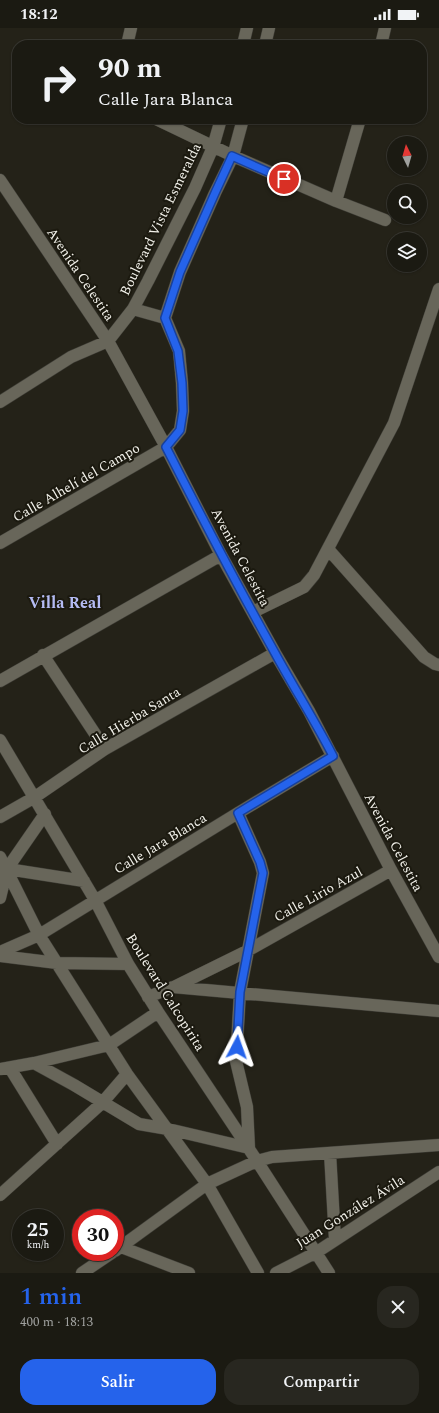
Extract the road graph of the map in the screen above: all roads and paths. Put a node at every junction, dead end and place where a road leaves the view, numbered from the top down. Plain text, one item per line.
1 (131, 28) edge
2 (248, 28) edge
3 (270, 28) edge
4 (385, 28) edge
5 (128, 40) edge
6 (244, 40) edge
7 (266, 40) edge
8 (381, 40) edge
9 (166, 124) edge
10 (220, 124) edge
11 (242, 124) edge
12 (359, 124) edge
13 (213, 147) junction
14 (232, 156) junction
15 (0, 180) edge
16 (336, 201) junction
17 (385, 220) dead end
18 (439, 289) edge
19 (133, 309) junction
20 (165, 318) junction
21 (108, 341) junction
22 (0, 402) edge
23 (166, 447) junction
24 (0, 542) edge
25 (328, 549) junction
26 (221, 555) junction
27 (253, 612) junction
28 (275, 653) junction
29 (43, 655) junction
30 (439, 665) edge
31 (0, 681) edge
32 (0, 740) edge
33 (105, 749) junction
34 (333, 756) junction
35 (35, 798) junction
36 (238, 813) junction
37 (45, 814) junction
38 (0, 817) edge
39 (0, 857) edge
40 (3, 868) edge
41 (391, 870) junction
42 (84, 881) junction
43 (0, 898) edge
44 (95, 900) junction
45 (39, 935) junction
46 (247, 951) junction
47 (0, 952) edge
48 (0, 956) edge
49 (439, 957) edge
50 (57, 963) junction
51 (128, 964) junction
52 (173, 987) junction
53 (240, 992) junction
54 (148, 997) junction
55 (439, 1011) edge
56 (158, 1012) junction
57 (109, 1045) junction
58 (34, 1063) junction
59 (5, 1068) edge
60 (127, 1074) junction
61 (102, 1103) junction
62 (168, 1129) junction
63 (57, 1144) junction
64 (439, 1145) edge
65 (249, 1148) junction
66 (330, 1153) junction
67 (258, 1161) junction
68 (439, 1172) edge
69 (207, 1184) junction
70 (0, 1195) edge
71 (335, 1240) junction
72 (124, 1244) edge
73 (317, 1252) junction
74 (124, 1253) edge
75 (100, 1261) edge
76 (82, 1273) edge
77 (189, 1273) edge
78 (258, 1273) edge
79 (276, 1273) edge
80 (329, 1273) edge

1 - 5 street
2 - 6 street
3 - 7 street
4 - 8 street
9 - 13 street
10 - 13 street, Boulevard Vista Esmeralda
11 - 14 street
12 - 16 street
13 - 14 street
13 - 19 street, Boulevard Vista Esmeralda
14 - 16 street
14 - 20 street
15 - 21 street, Avenida Celestita
16 - 17 street
18 - 25 street
19 - 20 street, Boulevard Vista Esmeralda
19 - 21 street, Boulevard Vista Esmeralda
20 - 23 street
21 - 22 street
21 - 23 street, Avenida Celestita
23 - 24 street, Calle Alhelí del Campo
23 - 26 street, Avenida Celestita
25 - 27 street
25 - 30 street
26 - 27 street, Avenida Celestita
26 - 29 street
27 - 28 street, Avenida Celestita
28 - 33 street, Calle Hierba Santa
28 - 34 street, Avenida Celestita
29 - 31 street
29 - 33 street
32 - 35 street, Boulevard Calcopirita
33 - 35 street, Calle Hierba Santa
34 - 36 street, Calle Jara Blanca
34 - 41 street, Avenida Celestita
35 - 37 street, Boulevard Calcopirita
35 - 38 street, Calle Hierba Santa
36 - 44 street, Calle Jara Blanca
36 - 46 street
37 - 40 street
37 - 42 street, Boulevard Calcopirita
39 - 40 street
40 - 42 street
40 - 43 street
40 - 45 street
41 - 46 street, Calle Lirio Azul
41 - 49 street, Avenida Celestita
42 - 44 street, Boulevard Calcopirita
44 - 45 street, Calle Jara Blanca
44 - 51 street, Boulevard Calcopirita
45 - 47 street, Calle Jara Blanca
45 - 50 street
46 - 52 street, Calle Lirio Azul
46 - 53 street
48 - 50 street
50 - 51 street
50 - 57 street
51 - 54 street, Boulevard Calcopirita
52 - 53 street
52 - 54 street, Calle Lirio Azul
53 - 55 street
53 - 65 street
54 - 56 street, Boulevard Calcopirita
56 - 57 street
56 - 65 street, Boulevard Calcopirita
57 - 58 street
57 - 60 street
58 - 59 street
58 - 61 street
59 - 63 street
60 - 61 street
60 - 62 street
61 - 62 street
61 - 63 street
62 - 65 street
62 - 69 street
63 - 70 street
64 - 66 street
65 - 67 street, Boulevard Calcopirita
66 - 67 street
66 - 71 street
67 - 69 street
67 - 73 street, Boulevard Calcopirita
68 - 71 street, Juan González Ávila
69 - 72 street
69 - 78 street
71 - 73 street, Juan González Ávila
73 - 79 street, Juan González Ávila
73 - 80 street, Boulevard Calcopirita
74 - 77 street
75 - 76 street

